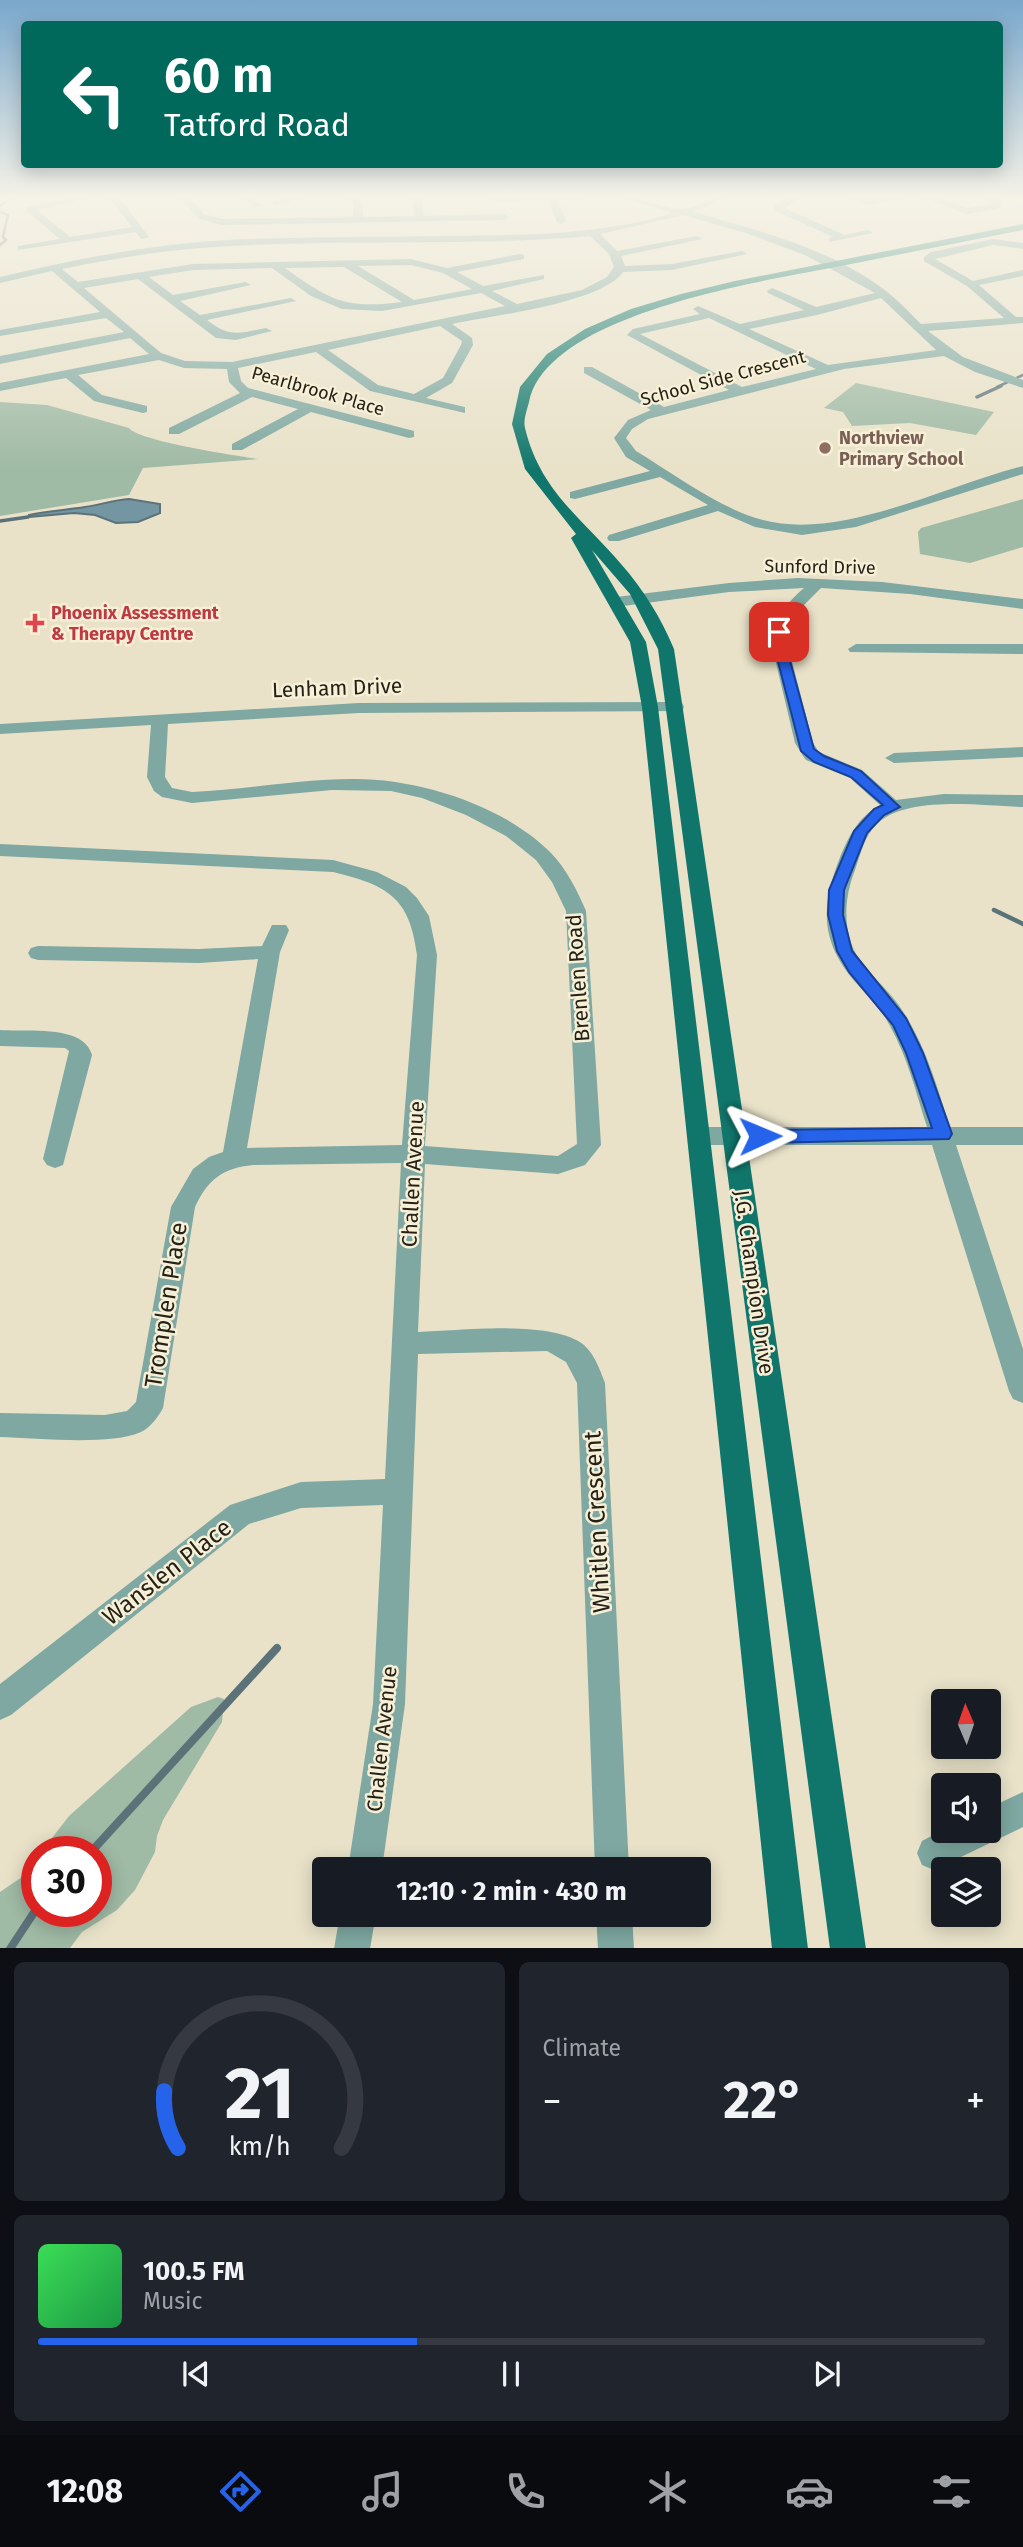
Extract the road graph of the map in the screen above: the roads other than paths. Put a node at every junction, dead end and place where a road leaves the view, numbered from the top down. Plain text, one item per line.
1 (77, 288) edge
2 (156, 288) edge
3 (230, 288) edge
4 (311, 288) edge
5 (386, 288) edge
6 (486, 288) edge
7 (597, 288) edge
8 (716, 288) edge
9 (875, 288) edge
10 (976, 288) edge
11 (481, 289) junction
12 (772, 290) dead end
13 (884, 294) junction
14 (171, 299) junction
15 (291, 301) dead end
16 (411, 303) junction
17 (690, 305) dead end
18 (516, 308) junction
19 (814, 311) junction
20 (108, 314) junction
21 (710, 315) junction
22 (197, 319) junction
23 (830, 319) dead end
24 (1018, 320) edge
25 (443, 323) junction
26 (738, 328) junction
27 (918, 328) junction
28 (266, 331) dead end
29 (0, 332) edge
30 (133, 334) junction
31 (319, 349) junction
32 (946, 352) junction
33 (159, 356) junction
34 (0, 360) edge
35 (232, 366) junction
36 (826, 369) junction
37 (588, 370) dead end
38 (69, 374) junction
39 (1021, 383) edge
40 (0, 387) edge
41 (740, 391) junction
42 (250, 393) junction
43 (415, 399) junction
44 (309, 408) junction
45 (143, 409) dead end
46 (461, 410) dead end
47 (662, 411) junction
48 (174, 431) dead end
49 (409, 434) dead end
50 (237, 447) dead end
51 (1023, 470) edge
52 (661, 472) junction
53 (575, 495) dead end
54 (719, 506) junction
55 (572, 523) junction
56 (614, 538) dead end
57 (818, 583) junction
58 (642, 598) junction
59 (616, 602) junction
60 (1023, 604) edge
61 (856, 649) dead end
62 (1023, 649) edge
63 (650, 707) junction
64 (676, 707) junction
65 (160, 719) junction
66 (0, 729) edge
67 (1023, 752) edge
68 (894, 758) dead end
69 (1023, 800) edge
70 (893, 807) junction
71 (0, 850) edge
72 (279, 930) dead end
73 (270, 951) junction
74 (38, 953) dead end
75 (1, 1042) edge
76 (943, 1134) junction
77 (699, 1136) junction
78 (1023, 1136) edge
79 (734, 1137) junction
80 (413, 1154) junction
81 (234, 1157) junction
82 (55, 1159) dead end
83 (405, 1343) junction
84 (1017, 1350) edge
85 (1023, 1391) edge
86 (0, 1424) edge
87 (398, 1491) junction
88 (0, 1704) edge
89 (1023, 1809) edge
90 (1001, 1820) edge
91 (954, 1843) edge
92 (934, 1853) dead end
93 (367, 1857) edge
94 (611, 1857) edge
95 (356, 1927) edge
96 (615, 1927) edge
97 (352, 1948) edge
98 (616, 1948) edge
99 (790, 1948) edge
100 (848, 1948) edge

1 - 20 street
2 - 14 street
3 - 14 street
4 - 16 street
5 - 16 street
6 - 11 street
7 - 18 street
8 - 55 main road, J.G. Champion Drive
9 - 13 street
10 - 24 street
11 - 16 street
11 - 18 street
12 - 19 street
13 - 19 street
13 - 27 street
14 - 22 street
15 - 22 street
17 - 21 street
18 - 25 street
19 - 23 street
19 - 26 street
20 - 29 street
20 - 30 street
21 - 26 street
21 - 41 street
22 - 28 street
24 - 27 street
25 - 31 street
25 - 43 street
26 - 36 street
27 - 32 street
30 - 33 street
30 - 34 street
31 - 35 street
31 - 43 street
32 - 36 street, School Side Crescent
32 - 39 street
33 - 35 street
33 - 38 street
35 - 42 street, Pearlbrook Place
36 - 41 street, School Side Crescent
37 - 47 street
38 - 40 street
38 - 45 street
41 - 47 street, School Side Crescent
42 - 44 street, Pearlbrook Place
42 - 48 street
43 - 46 street
44 - 49 street, Pearlbrook Place
44 - 50 street
47 - 52 street, School Side Crescent
51 - 54 street, School Side Crescent
52 - 53 street
52 - 54 street, School Side Crescent
54 - 56 street
55 - 58 main road, J.G. Champion Drive
55 - 59 main road, J.G. Champion Drive
57 - 58 street, Sunford Drive
57 - 60 street, Sunford Drive
57 - 70 street
58 - 59 street, Sunford Drive
58 - 64 main road, J.G. Champion Drive
59 - 63 main road, J.G. Champion Drive
61 - 62 street
63 - 64 street, Lenham Drive
63 - 65 street, Lenham Drive
63 - 77 main road, J.G. Champion Drive
64 - 79 main road, J.G. Champion Drive
65 - 66 street, Lenham Drive
65 - 80 street, Brenlen Road
67 - 68 street
69 - 70 street
70 - 76 street
71 - 80 street, Challen Avenue
72 - 73 street
73 - 74 street
73 - 81 street
75 - 82 street
76 - 78 street
76 - 79 street
76 - 84 street
77 - 79 street
77 - 99 main road, J.G. Champion Drive
79 - 100 main road, J.G. Champion Drive
80 - 81 street, Tromplen Place
80 - 83 street, Challen Avenue
81 - 86 street, Tromplen Place
83 - 87 street, Challen Avenue
83 - 94 street, Whitlen Crescent
84 - 85 street
87 - 88 street, Wanslen Place
87 - 93 street, Challen Avenue
89 - 90 street
91 - 92 street
95 - 97 street
96 - 98 street

